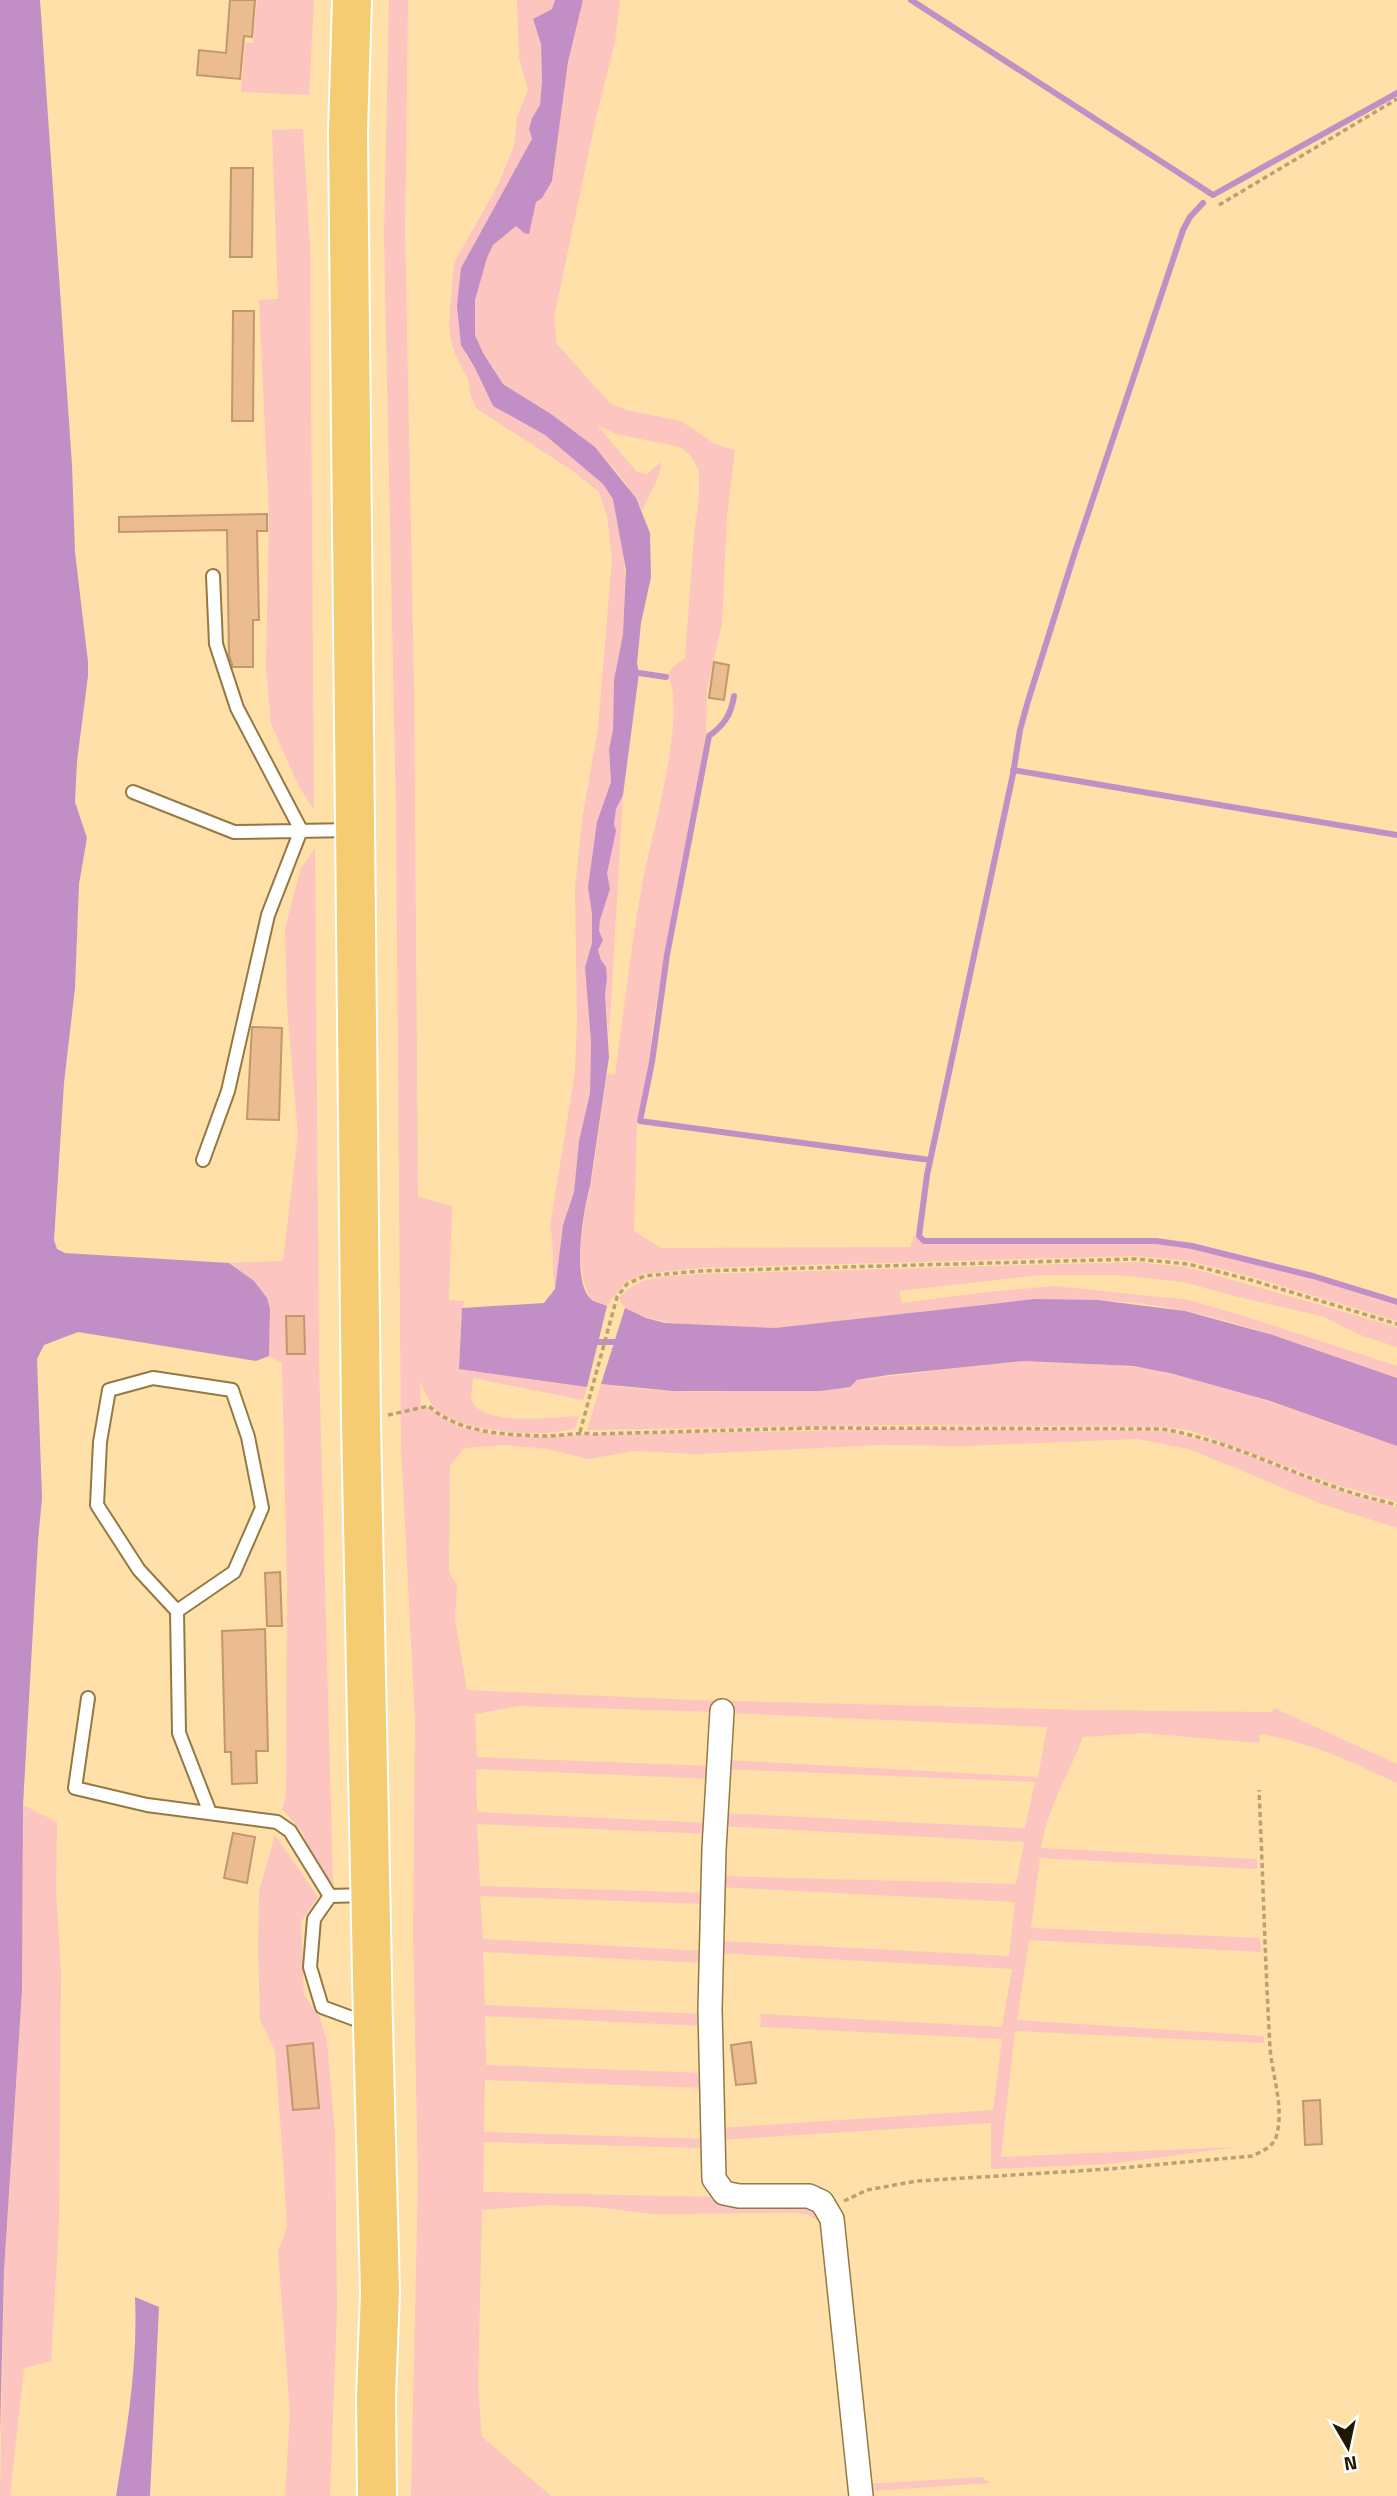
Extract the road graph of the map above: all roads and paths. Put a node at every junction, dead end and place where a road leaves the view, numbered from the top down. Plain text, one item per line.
1 (352, 0) edge
2 (1397, 99) edge
3 (1219, 205) dead end
4 (213, 576) dead end
5 (133, 792) dead end
6 (301, 830) junction
7 (357, 830) junction
8 (203, 1160) dead end
9 (1397, 1324) edge
10 (361, 1421) junction
11 (580, 1432) junction
12 (1397, 1505) edge
13 (177, 1611) junction
14 (88, 1698) dead end
15 (722, 1711) dead end
16 (1259, 1790) dead end
17 (210, 1814) junction
18 (371, 1895) junction
19 (330, 1896) junction
20 (373, 2026) junction
21 (828, 2210) junction
22 (377, 2496) edge
23 (861, 2496) edge

1 - 7 highway
2 - 3 path
4 - 6 lane
5 - 6 lane
6 - 7 lane
6 - 8 lane
7 - 10 highway
9 - 11 path
10 - 11 path
10 - 18 highway
11 - 12 path
13 - 13 lane
13 - 17 lane
14 - 17 lane
15 - 21 street
16 - 21 path
17 - 19 lane
18 - 19 lane
18 - 20 highway
19 - 20 lane
20 - 22 highway
21 - 23 street

